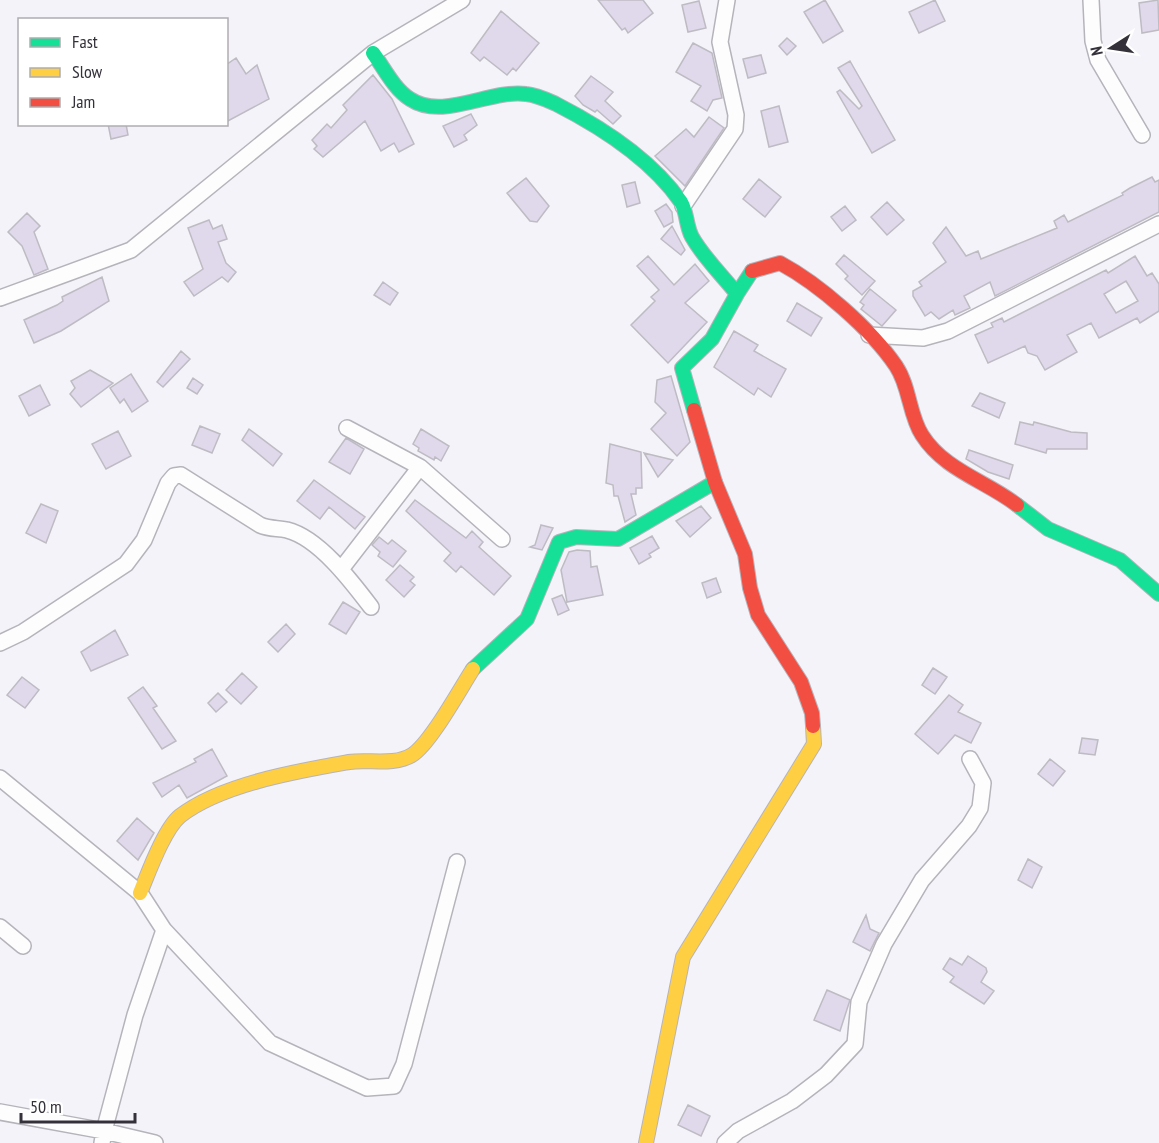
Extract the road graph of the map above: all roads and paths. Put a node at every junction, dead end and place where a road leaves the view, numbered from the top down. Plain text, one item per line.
1 (462, 0) edge
2 (727, 0) edge
3 (1091, 0) edge
4 (373, 53) junction
5 (1142, 135) dead end
6 (683, 207) junction
7 (1159, 224) edge
8 (737, 294) junction
9 (0, 298) edge
10 (869, 335) junction
11 (347, 428) dead end
12 (420, 467) junction
13 (715, 482) junction
14 (502, 539) dead end
15 (342, 568) junction
16 (1159, 594) edge
17 (371, 607) dead end
18 (0, 643) edge
19 (970, 759) dead end
20 (0, 778) edge
21 (457, 862) dead end
22 (140, 893) junction
23 (0, 927) edge
24 (164, 930) junction
25 (23, 946) dead end
26 (0, 1112) edge
27 (109, 1138) edge
28 (155, 1143) edge
29 (646, 1143) edge
30 (725, 1143) edge

1 - 4 street
2 - 6 street
3 - 5 street
4 - 6 street
4 - 9 street
6 - 8 street
7 - 10 street
8 - 10 street
8 - 13 street
10 - 16 street
11 - 12 street
12 - 14 street
12 - 15 street
13 - 22 street
13 - 29 street
15 - 17 street
15 - 18 street
19 - 30 street
20 - 22 street
21 - 24 street
22 - 24 street
23 - 25 street
24 - 27 street
26 - 27 street
27 - 28 street

